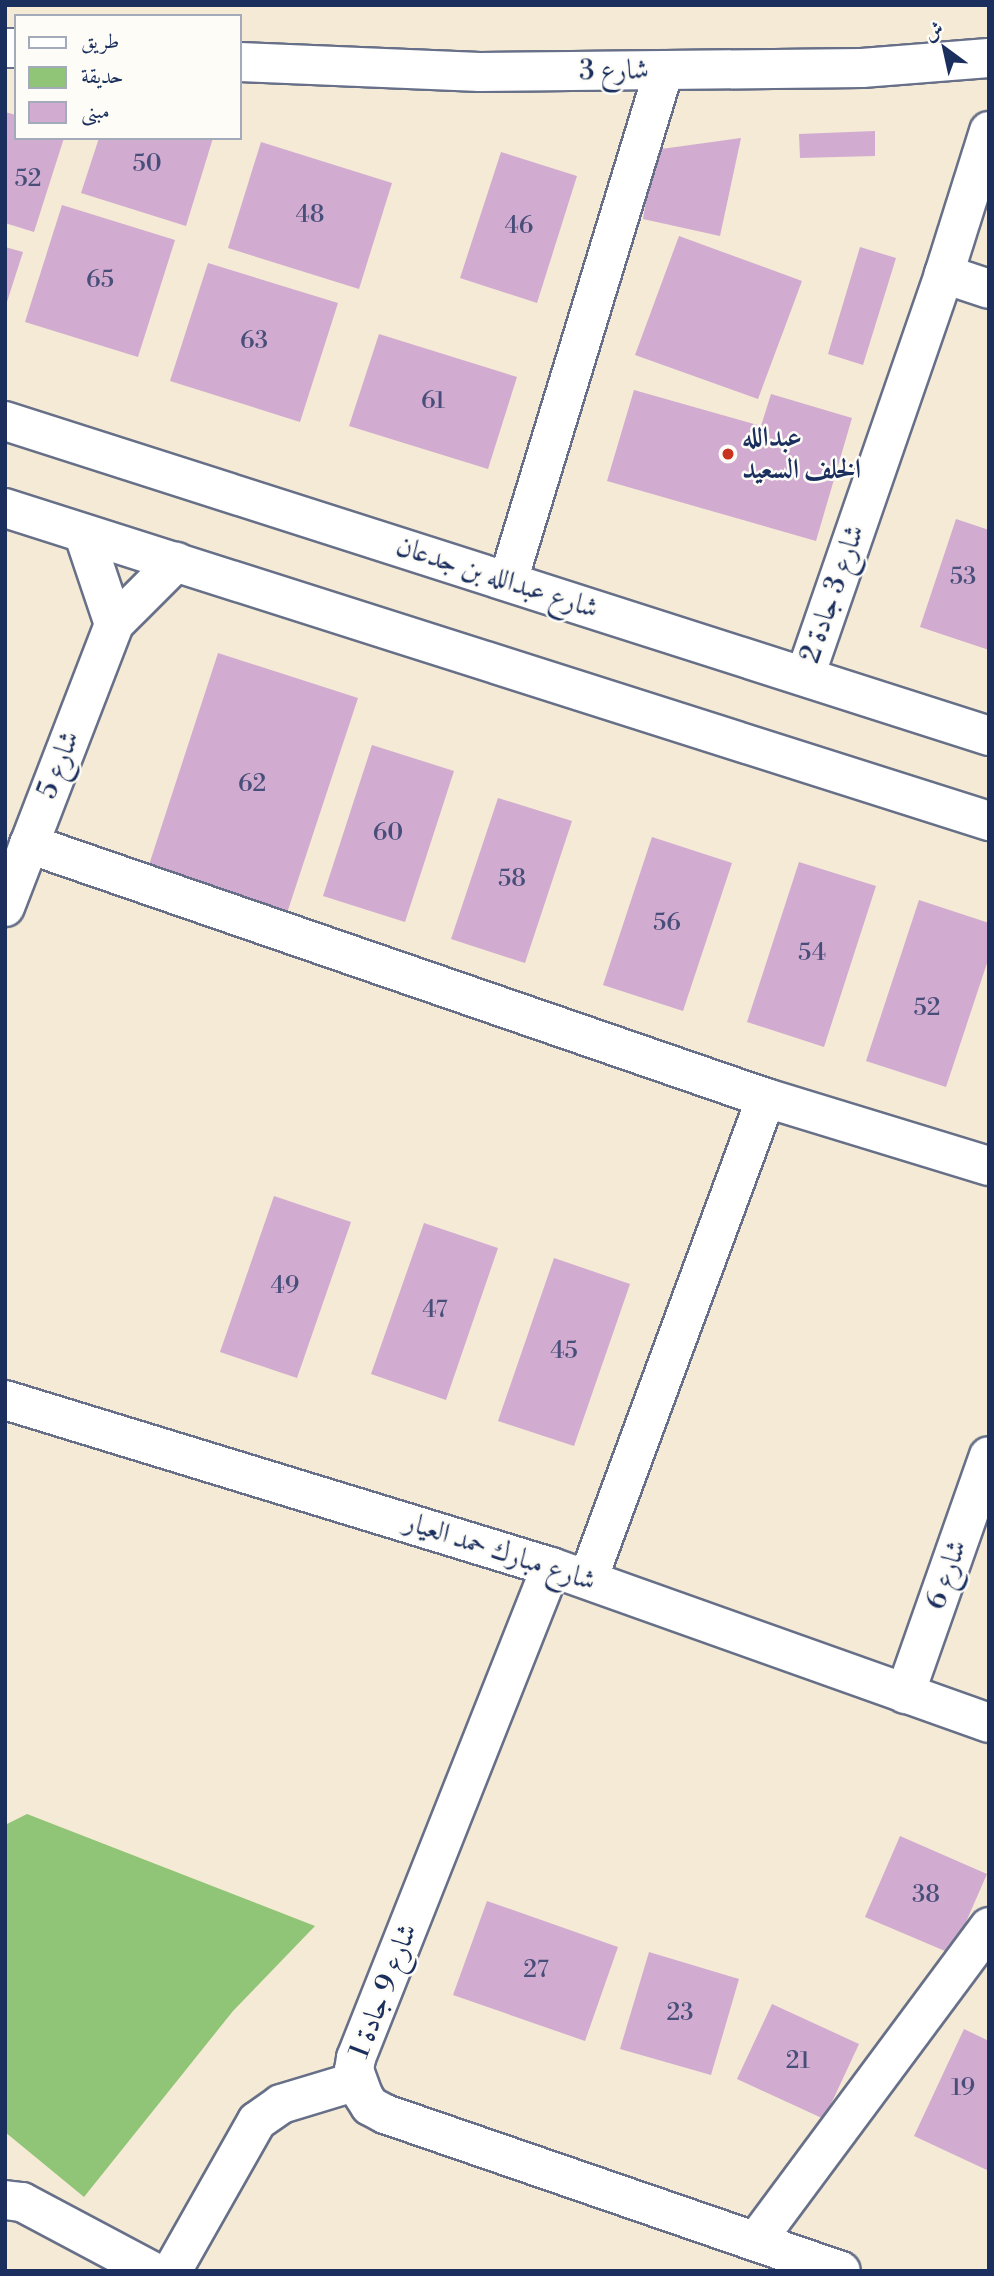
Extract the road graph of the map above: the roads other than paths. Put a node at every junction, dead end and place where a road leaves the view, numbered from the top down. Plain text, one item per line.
1 (989, 58) edge
2 (242, 62) edge
3 (664, 70) junction
4 (989, 131) edge
5 (944, 274) junction
6 (989, 289) edge
7 (5, 421) edge
8 (5, 508) edge
9 (84, 535) junction
10 (176, 562) junction
11 (508, 581) junction
12 (114, 624) junction
13 (805, 676) junction
14 (989, 736) edge
15 (989, 821) edge
16 (29, 844) junction
17 (5, 907) edge
18 (766, 1098) junction
19 (989, 1166) edge
20 (5, 1401) edge
21 (989, 1456) edge
22 (551, 1567) junction
23 (588, 1579) junction
24 (905, 1694) junction
25 (989, 1723) edge
26 (989, 1927) edge
27 (357, 2081) junction
28 (5, 2200) edge
29 (756, 2241) junction
30 (152, 2271) edge
31 (172, 2271) edge
32 (841, 2271) edge

1 - 3 street, شارع 3
2 - 3 street, شارع 3
3 - 11 street
4 - 5 street, شارع 3 جادة 2
5 - 6 street
5 - 13 street, شارع 3 جادة 2
7 - 11 street, شارع عبدالله بن جدعان
8 - 9 street
9 - 10 street
9 - 12 street
10 - 12 street, شارع 5
10 - 15 street
11 - 13 street, شارع عبدالله بن جدعان
12 - 16 street, شارع 5
13 - 14 street, شارع عبدالله بن جدعان
16 - 17 street, شارع 5
16 - 18 street
18 - 19 street
18 - 23 street
20 - 22 street, شارع مبارك حمد العيار
21 - 24 street, شارع 6
22 - 23 street, شارع مبارك حمد العيار
22 - 27 street, شارع 9 جادة 1
23 - 24 street, شارع مبارك حمد العيار
24 - 25 street, شارع مبارك حمد العيار
26 - 29 street
27 - 29 street, شارع 9 جادة 1
27 - 31 street
28 - 30 street
29 - 32 street, شارع 9 جادة 1

